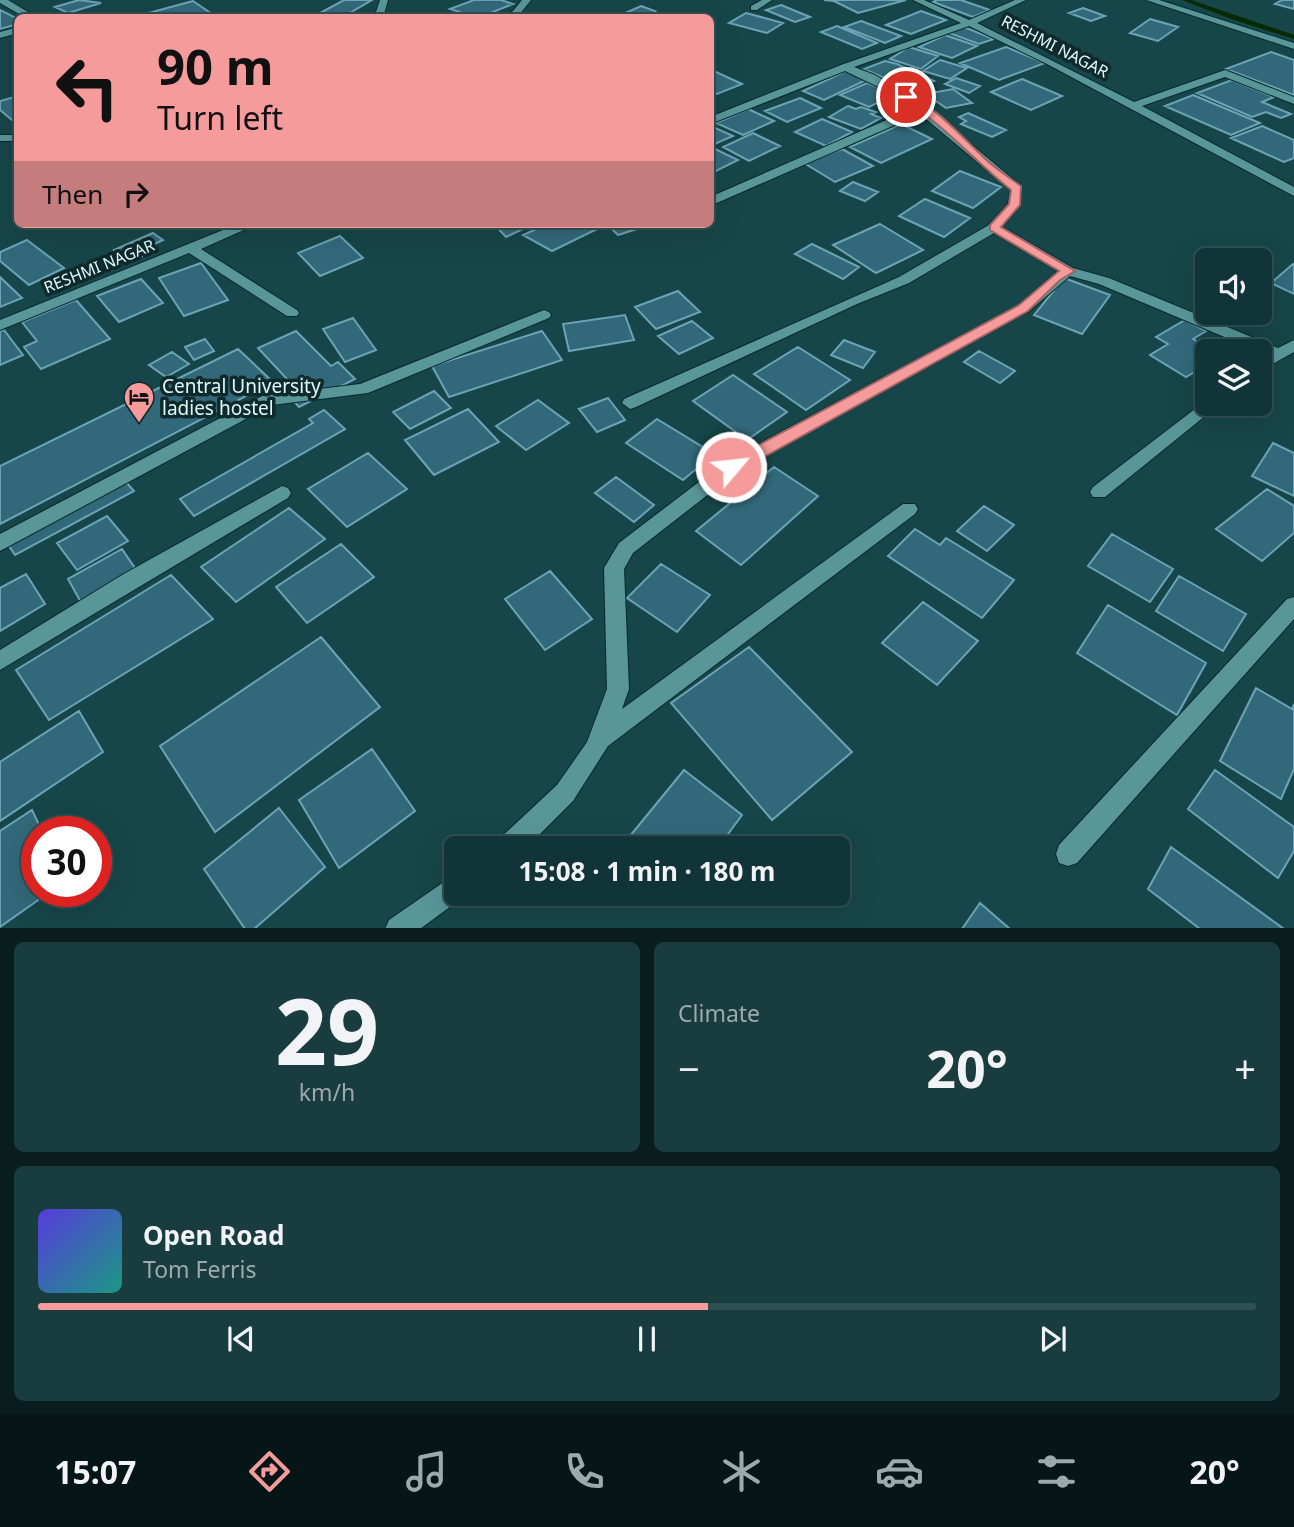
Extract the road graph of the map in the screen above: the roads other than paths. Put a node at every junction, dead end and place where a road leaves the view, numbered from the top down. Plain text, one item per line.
1 (1, 0) edge
2 (527, 0) edge
3 (768, 0) edge
4 (917, 0) edge
5 (1021, 0) edge
6 (1150, 0) edge
7 (5, 6) edge
8 (754, 8) dead end
9 (24, 14) edge
10 (514, 14) edge
11 (969, 23) junction
12 (1294, 46) edge
13 (845, 66) junction
14 (1294, 101) edge
15 (1132, 106) junction
16 (924, 108) junction
17 (714, 119) edge
18 (1294, 192) edge
19 (714, 200) edge
20 (240, 228) edge
21 (994, 228) junction
22 (190, 248) junction
23 (1068, 271) junction
24 (292, 313) dead end
25 (544, 314) dead end
26 (0, 325) edge
27 (1294, 345) edge
28 (1279, 354) junction
29 (1272, 358) edge
30 (630, 403) dead end
31 (1195, 415) edge
32 (1099, 492) dead end
33 (282, 493) dead end
34 (909, 509) dead end
35 (0, 543) edge
36 (1294, 606) edge
37 (0, 661) edge
38 (599, 739) junction
39 (520, 836) edge
40 (1068, 854) dead end
41 (444, 895) edge
42 (399, 928) edge

1 - 7 street
2 - 10 street
3 - 8 street
4 - 11 street, RESHMI NAGAR
5 - 11 street
6 - 12 street
7 - 9 street
11 - 13 street
11 - 15 street, RESHMI NAGAR
13 - 16 street
13 - 17 street
14 - 15 street
15 - 18 street, RESHMI NAGAR
16 - 19 street
16 - 21 street
20 - 22 street, RESHMI NAGAR
21 - 23 street
21 - 30 street
22 - 24 street
22 - 26 street, RESHMI NAGAR
23 - 28 street
23 - 38 street
25 - 35 street
27 - 28 street
28 - 29 street
31 - 32 street
33 - 37 street
34 - 38 street
36 - 40 street
38 - 39 street
41 - 42 street

